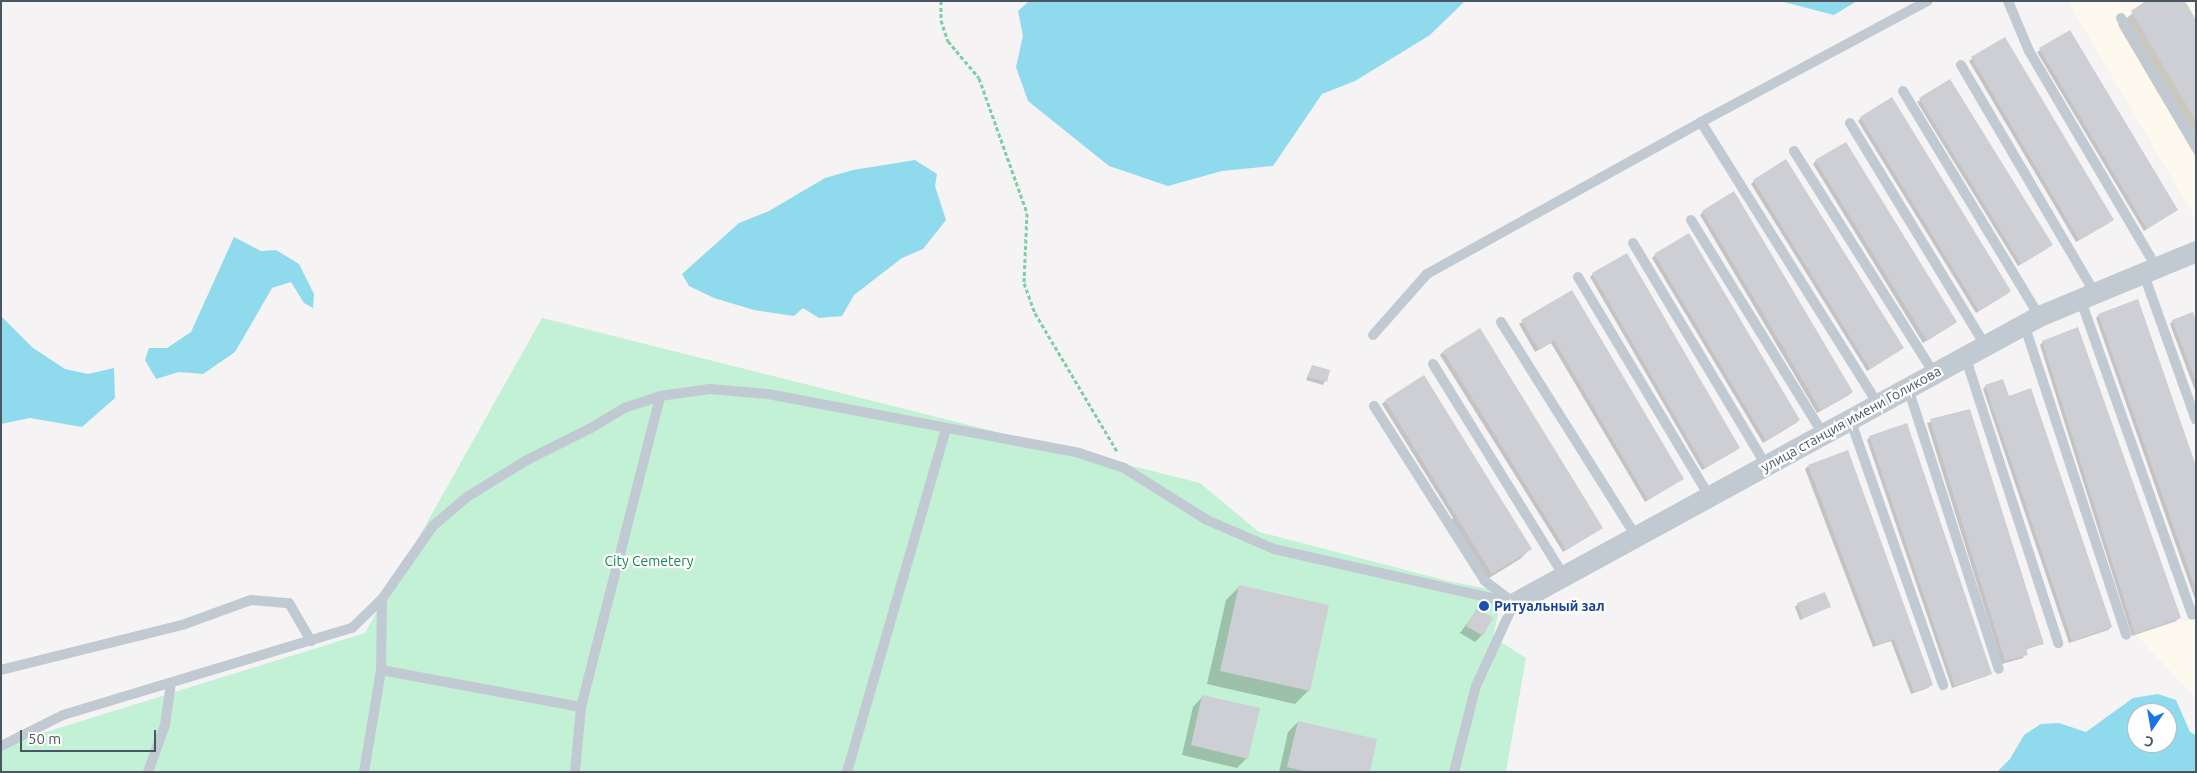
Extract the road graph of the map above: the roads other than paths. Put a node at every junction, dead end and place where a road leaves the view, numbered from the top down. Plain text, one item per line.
1 (1928, 1) edge
2 (2008, 1) edge
3 (2121, 18) dead end
4 (1961, 66) dead end
5 (1903, 91) dead end
6 (1701, 122) junction
7 (1850, 123) dead end
8 (2196, 147) edge
9 (1794, 151) dead end
10 (1691, 220) dead end
11 (1632, 243) dead end
12 (2196, 251) edge
13 (2149, 270) junction
14 (1578, 276) dead end
15 (2087, 295) junction
16 (2031, 320) junction
17 (1501, 322) dead end
18 (1373, 335) dead end
19 (1986, 345) junction
20 (1965, 356) junction
21 (1433, 364) dead end
22 (1934, 373) junction
23 (1908, 388) junction
24 (660, 396) junction
25 (1878, 404) junction
26 (1374, 406) dead end
27 (1850, 419) junction
28 (2196, 420) edge
29 (946, 428) junction
30 (1823, 434) junction
31 (1766, 465) junction
32 (1710, 496) junction
33 (1636, 536) junction
34 (1564, 576) junction
35 (382, 599) junction
36 (1514, 603) junction
37 (2192, 615) dead end
38 (2126, 635) dead end
39 (311, 641) junction
40 (2058, 643) dead end
41 (1999, 669) dead end
42 (1, 670) edge
43 (381, 670) junction
44 (171, 683) junction
45 (1943, 685) dead end
46 (581, 707) junction
47 (1, 746) edge
48 (148, 772) edge
49 (364, 772) edge
50 (575, 772) edge
51 (848, 772) edge
52 (1454, 772) edge

1 - 6 lane
2 - 13 lane
3 - 8 lane
4 - 15 lane
5 - 16 lane
6 - 18 lane
6 - 25 lane
7 - 19 lane
9 - 22 lane
10 - 30 lane
11 - 31 lane
12 - 13 street, улица станция имени Голикова
13 - 15 street, улица станция имени Голикова
13 - 28 lane
14 - 32 lane
15 - 16 street, улица станция имени Голикова
15 - 37 lane
16 - 19 street, улица станция имени Голикова
16 - 38 lane
17 - 33 lane
19 - 20 street, улица станция имени Голикова
20 - 22 street, улица станция имени Голикова
20 - 40 lane
21 - 34 lane
22 - 23 street, улица станция имени Голикова
23 - 25 street, улица станция имени Голикова
23 - 41 lane
24 - 29 lane
24 - 35 lane
24 - 46 lane
25 - 27 street, улица станция имени Голикова
26 - 36 lane
27 - 30 street, улица станция имени Голикова
27 - 45 lane
29 - 36 lane
29 - 51 lane
30 - 31 street, улица станция имени Голикова
31 - 32 street, улица станция имени Голикова
32 - 33 street, улица станция имени Голикова
33 - 34 street, улица станция имени Голикова
34 - 36 street, улица станция имени Голикова
35 - 39 lane
35 - 43 lane
36 - 52 lane
39 - 42 lane
39 - 44 lane
43 - 46 lane
43 - 49 lane
44 - 47 lane
44 - 48 lane
46 - 50 lane

